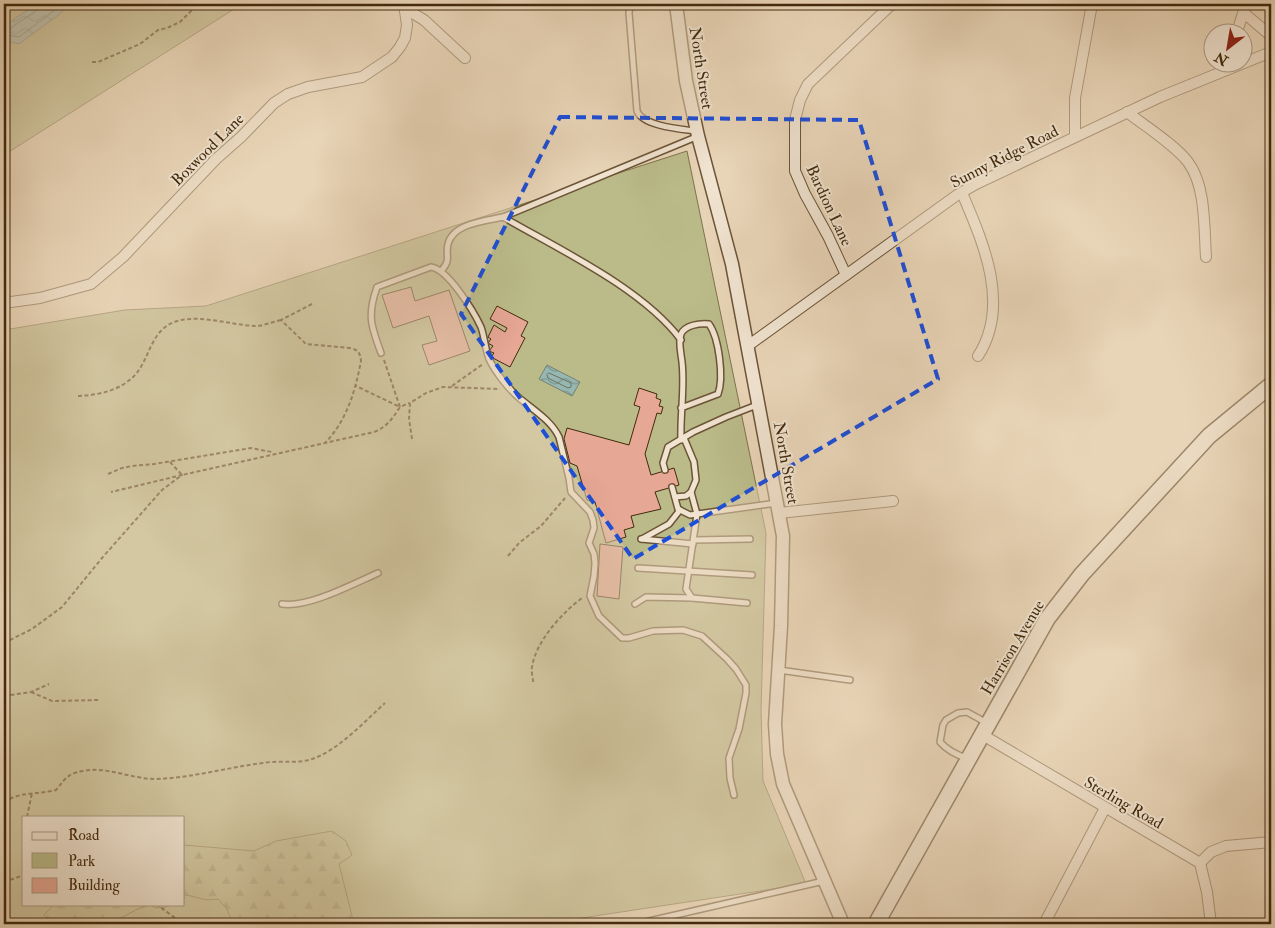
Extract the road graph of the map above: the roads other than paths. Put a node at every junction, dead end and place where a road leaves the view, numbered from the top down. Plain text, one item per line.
1 (630, 4) edge
2 (676, 4) edge
3 (892, 4) edge
4 (1092, 4) edge
5 (404, 6) edge
6 (1245, 8) edge
7 (1241, 22) edge
8 (1271, 36) edge
9 (1271, 52) edge
10 (465, 58) dead end
11 (1252, 58) edge
12 (1214, 72) edge
13 (1127, 112) junction
14 (698, 134) junction
15 (1075, 137) junction
16 (962, 192) junction
17 (503, 217) junction
18 (1206, 257) dead end
19 (441, 271) junction
20 (846, 275) junction
21 (4, 303) edge
22 (681, 340) junction
23 (749, 344) junction
24 (381, 353) road end
25 (978, 356) dead end
26 (1271, 385) edge
27 (759, 404) junction
28 (681, 408) junction
29 (682, 439) junction
30 (665, 470) dead end
31 (672, 487) dead end
32 (691, 492) junction
33 (674, 497) junction
34 (893, 501) dead end
35 (778, 508) junction
36 (680, 510) junction
37 (698, 514) junction
38 (750, 540) dead end
39 (693, 542) junction
40 (638, 568) dead end
41 (689, 571) junction
42 (378, 573) dead end
43 (752, 575) dead end
44 (692, 598) junction
45 (747, 603) dead end
46 (282, 604) dead end
47 (635, 604) dead end
48 (779, 670) junction
49 (850, 680) dead end
50 (984, 728) junction
51 (968, 758) junction
52 (734, 795) dead end
53 (1105, 808) junction
54 (1271, 842) edge
55 (1200, 863) junction
56 (824, 881) junction
57 (636, 924) edge
58 (843, 924) edge
59 (876, 924) edge
60 (1044, 924) edge
61 (1211, 924) edge

1 - 14 lane
2 - 14 street, North Street
3 - 20 street, Bardion Lane
4 - 15 street
5 - 10 street
5 - 21 street, Boxwood Lane
6 - 7 street
6 - 8 street
9 - 11 street, Sunny Ridge Road
12 - 13 street, Sunny Ridge Road
13 - 15 street, Sunny Ridge Road
13 - 18 street
14 - 17 lane
14 - 23 street, North Street
15 - 16 street, Sunny Ridge Road
16 - 20 street, Sunny Ridge Road
16 - 25 street
17 - 19 lane
17 - 22 lane
19 - 24 lane
19 - 52 lane
20 - 23 street, Sunny Ridge Road
22 - 28 lane
22 - 28 lane
23 - 27 street, North Street
26 - 50 main road, Harrison Avenue
27 - 29 lane
27 - 35 street, North Street
28 - 29 lane
29 - 30 lane
29 - 32 lane
31 - 33 lane
32 - 33 lane
32 - 37 lane
33 - 36 lane
34 - 35 street
35 - 37 lane
35 - 48 street, North Street
36 - 37 lane
36 - 39 lane
37 - 39 lane
38 - 39 lane
39 - 41 lane
40 - 41 lane
41 - 43 lane
41 - 44 lane
42 - 46 lane
44 - 45 lane
44 - 47 lane
48 - 49 lane
48 - 56 street, North Street
50 - 51 main road, Harrison Avenue
50 - 51 lane
50 - 53 street, Sterling Road
51 - 59 main road, Harrison Avenue
53 - 55 street, Sterling Road
53 - 60 street
54 - 55 street
55 - 61 street
56 - 57 lane
56 - 58 street, North Street

